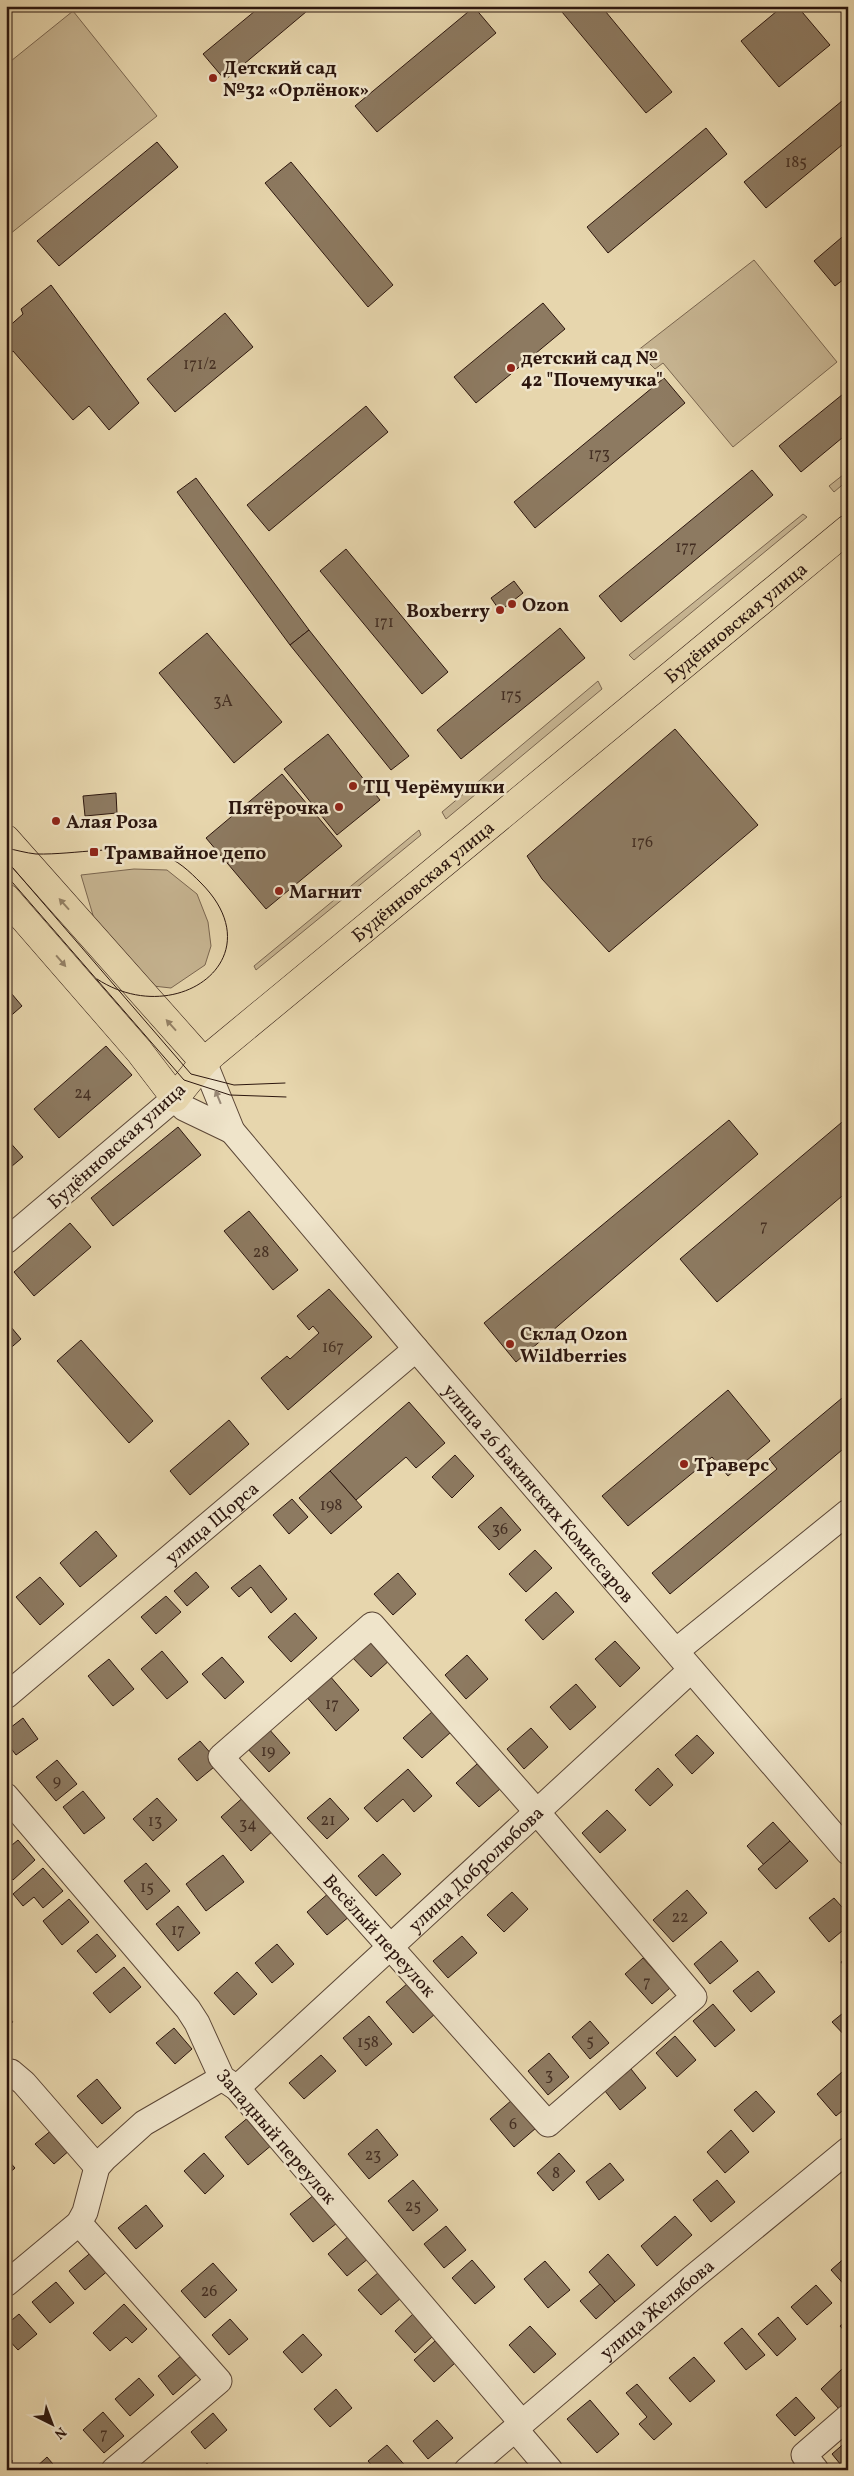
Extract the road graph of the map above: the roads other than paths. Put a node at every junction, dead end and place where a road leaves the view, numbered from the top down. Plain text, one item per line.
1 (848, 529) edge
2 (6, 839) edge
3 (6, 898) edge
4 (204, 1062) junction
5 (175, 1098) junction
6 (232, 1131) junction
7 (6, 1241) edge
8 (416, 1349) junction
9 (848, 1512) edge
10 (676, 1651) junction
11 (692, 1670) junction
12 (6, 1696) edge
13 (6, 1796) edge
14 (537, 1812) junction
15 (848, 1852) edge
16 (391, 1948) junction
17 (6, 2072) edge
18 (229, 2083) junction
19 (848, 2150) edge
20 (98, 2167) junction
21 (79, 2223) junction
22 (6, 2284) edge
23 (848, 2417) edge
24 (519, 2426) junction
25 (115, 2469) edge
26 (467, 2470) edge
27 (550, 2470) edge
28 (816, 2470) edge

1 - 4 main road, Будённовская улица
4 -> 2 main road, улица 26 Бакинских Комиссаров
3 -> 5 main road, улица 26 Бакинских Комиссаров
4 - 5 main road, Будённовская улица
6 -> 4 street, улица 26 Бакинских Комиссаров
5 - 6 street, улица 26 Бакинских Комиссаров
5 - 7 street, Будённовская улица
6 - 8 street, улица 26 Бакинских Комиссаров
8 - 10 street, улица 26 Бакинских Комиссаров
8 - 12 street, улица Щорса
9 - 10 street
10 - 11 street, улица 26 Бакинских Комиссаров
11 - 14 street, улица Добролюбова
11 - 15 street, улица 26 Бакинских Комиссаров
13 - 18 street, Западный переулок
14 - 16 street, улица Добролюбова
14 - 16 street, Весёлый переулок
14 - 16 street, Весёлый переулок
16 - 18 street, улица Добролюбова
17 - 20 street
18 - 20 street, улица Добролюбова
18 - 24 street, Западный переулок
19 - 24 street, улица Желябова
20 - 21 street
21 - 22 street
21 - 25 street
23 - 28 street
24 - 26 street, улица Желябова
24 - 27 street, Западный переулок

